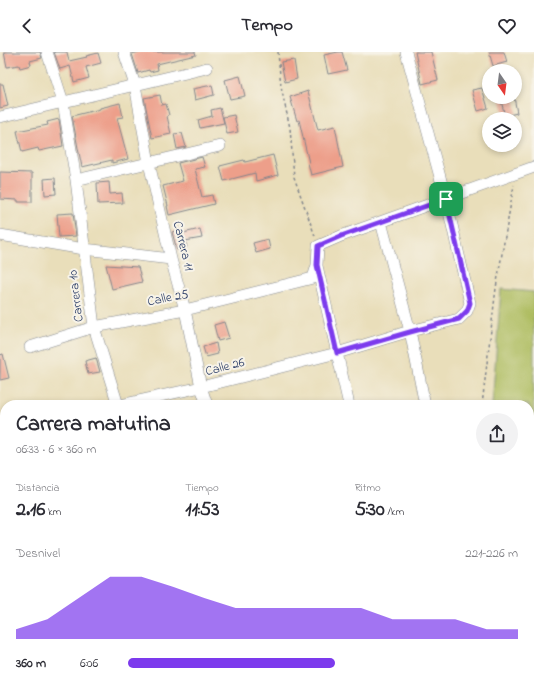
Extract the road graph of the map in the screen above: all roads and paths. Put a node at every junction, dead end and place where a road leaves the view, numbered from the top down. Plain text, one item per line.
1 (47, 52) edge
2 (124, 52) edge
3 (278, 52) edge
4 (406, 52) edge
5 (208, 68) dead end
6 (135, 85) junction
7 (63, 102) junction
8 (0, 117) edge
9 (220, 146) dead end
10 (150, 163) junction
11 (534, 167) edge
12 (516, 174) junction
13 (76, 180) junction
14 (446, 199) junction
15 (381, 222) junction
16 (0, 235) edge
17 (318, 246) junction
18 (84, 249) junction
19 (171, 259) junction
20 (317, 265) junction
21 (185, 310) junction
22 (94, 327) junction
23 (410, 332) junction
24 (30, 347) dead end
25 (337, 353) junction
26 (201, 387) junction
27 (117, 400) edge
28 (142, 400) edge
29 (205, 400) edge
30 (348, 400) edge
31 (424, 400) edge
32 (483, 400) edge

1 - 7 street, Carrera 10
2 - 6 street, Carrera 11
3 - 17 path
4 - 14 street, Calle 26
5 - 6 street
6 - 7 street
6 - 10 street, Carrera 11
7 - 8 street
7 - 13 street, Carrera 10
9 - 10 street
10 - 13 street
10 - 19 street, Carrera 11
11 - 12 street
12 - 14 street
12 - 32 path
13 - 18 street, Carrera 10
14 - 15 street
14 - 23 street, Calle 26
15 - 17 street
15 - 23 street
16 - 18 street
17 - 20 street
18 - 19 street
18 - 22 street, Carrera 10
19 - 21 street, Carrera 11
20 - 21 street, Calle 25
20 - 25 street
21 - 22 street, Calle 25
21 - 26 street, Carrera 11
22 - 24 street, Calle 25
22 - 27 street, Carrera 10
23 - 25 street, Calle 26
23 - 31 street
25 - 26 street, Calle 26
25 - 30 street
26 - 28 street, Calle 26
26 - 29 street, Carrera 11

